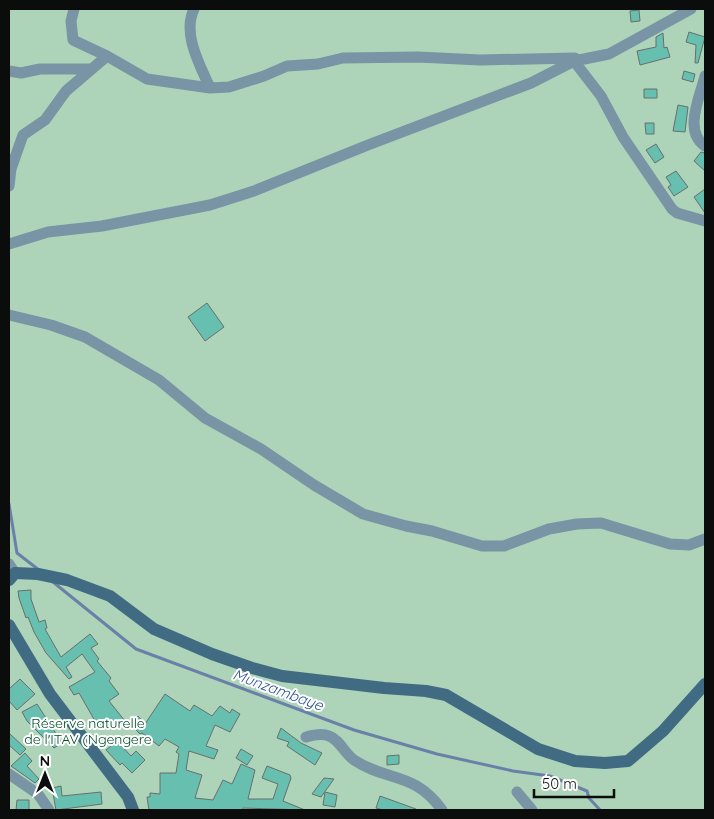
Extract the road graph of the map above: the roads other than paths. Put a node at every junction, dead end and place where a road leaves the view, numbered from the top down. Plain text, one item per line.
1 (74, 9) edge
2 (194, 9) edge
3 (691, 9) edge
4 (609, 54) junction
5 (107, 56) junction
6 (574, 61) junction
7 (91, 69) junction
8 (9, 71) edge
9 (705, 76) edge
10 (210, 88) junction
11 (705, 146) edge
12 (9, 186) edge
13 (705, 221) edge
14 (9, 244) edge
15 (9, 314) edge
16 (705, 539) edge
17 (11, 572) edge
18 (9, 625) edge
19 (705, 684) edge
20 (306, 737) dead end
21 (9, 774) edge
22 (516, 792) dead end
23 (49, 810) edge
24 (133, 810) edge
25 (442, 810) edge
26 (532, 810) edge

1 - 5 street
2 - 10 street
3 - 4 street
4 - 6 street
4 - 10 street
5 - 7 street
5 - 10 street
6 - 13 street
6 - 14 street
7 - 8 street
7 - 12 street
9 - 11 street
15 - 16 street
17 - 19 street
18 - 24 street
20 - 25 street
21 - 23 street
22 - 26 street

